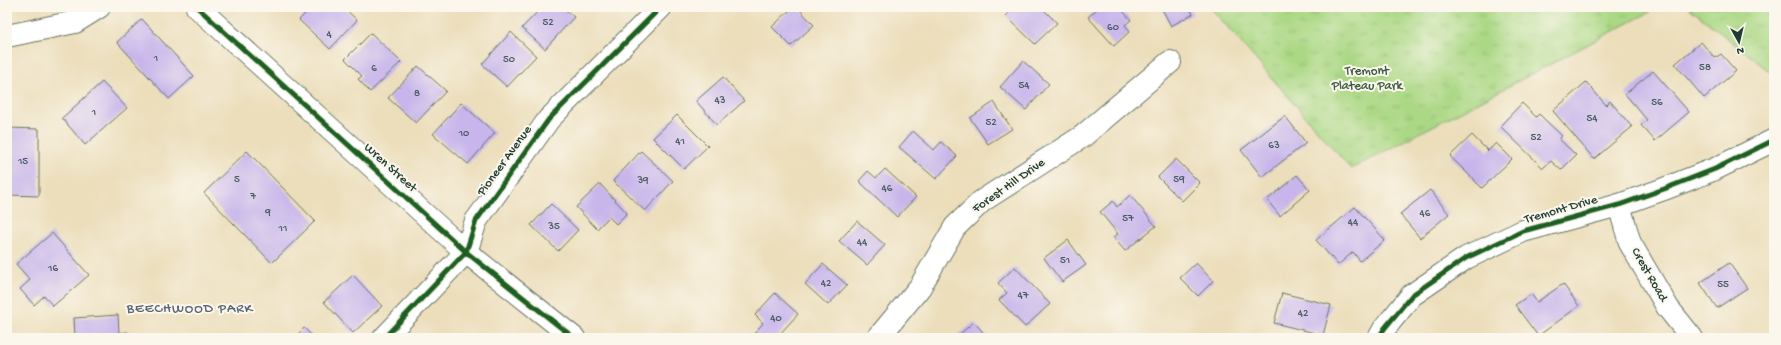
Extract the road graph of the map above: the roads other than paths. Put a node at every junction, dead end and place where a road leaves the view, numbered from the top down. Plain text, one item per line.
1 (99, 7) edge
2 (197, 7) edge
3 (661, 7) edge
4 (7, 36) edge
5 (1170, 62) dead end
6 (1774, 140) edge
7 (1618, 205) junction
8 (466, 252) junction
9 (384, 338) edge
10 (574, 338) edge
11 (878, 338) edge
12 (1379, 338) edge
13 (1692, 338) edge

1 - 4 street
2 - 8 street, Wren Street
3 - 8 street, Pioneer Avenue
5 - 11 street, Forest Hill Drive
6 - 7 street, Tremont Drive
7 - 12 street, Tremont Drive
7 - 13 street, Crest Road
8 - 9 street, Pioneer Avenue
8 - 10 street, Wren Street

